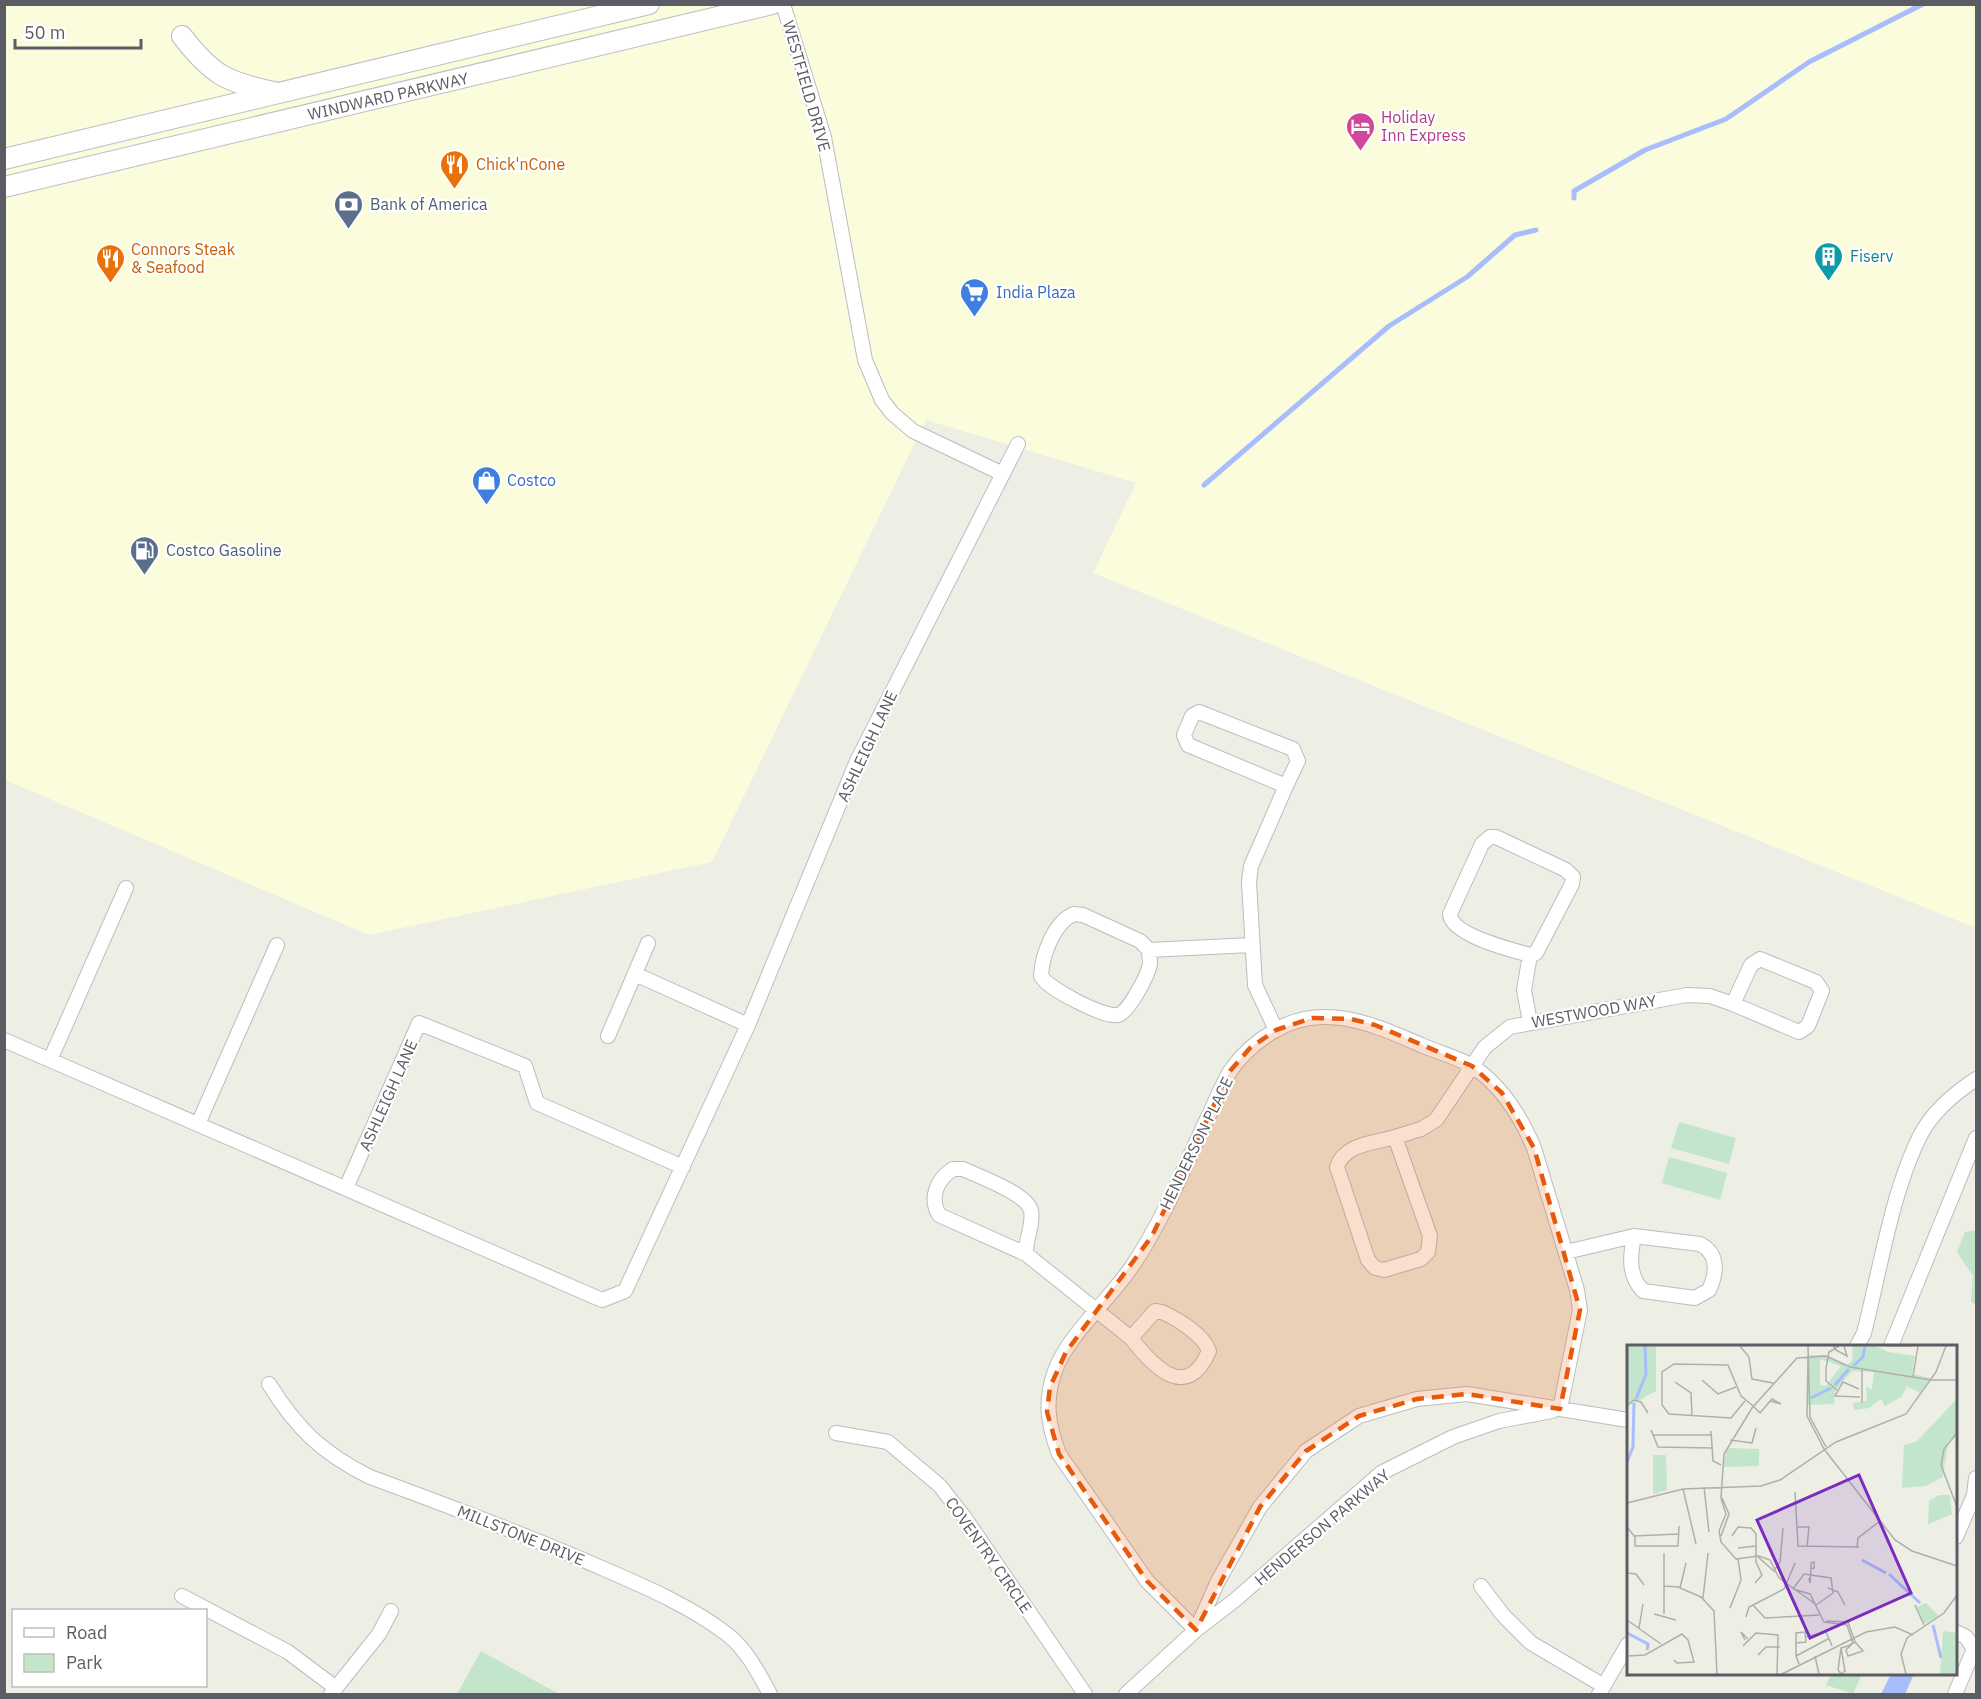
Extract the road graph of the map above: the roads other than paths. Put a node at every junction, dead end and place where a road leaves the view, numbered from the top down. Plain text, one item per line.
1 (648, 4) edge
2 (772, 4) edge
3 (783, 4) edge
4 (182, 36) dead end
5 (279, 93) junction
6 (4, 159) edge
7 (4, 187) edge
8 (1018, 444) dead end
9 (1003, 474) junction
10 (1286, 786) junction
11 (126, 888) dead end
12 (648, 943) dead end
13 (277, 945) dead end
14 (1251, 945) junction
15 (1149, 950) junction
16 (1530, 955) junction
17 (635, 974) junction
18 (1733, 1004) junction
19 (1530, 1022) junction
20 (748, 1025) junction
21 (1276, 1030) junction
22 (608, 1036) dead end
23 (4, 1040) edge
24 (50, 1060) junction
25 (1472, 1066) junction
26 (1977, 1079) edge
27 (198, 1124) junction
28 (1395, 1137) junction
29 (1977, 1138) edge
30 (683, 1167) junction
31 (346, 1188) junction
32 (1634, 1236) junction
33 (1566, 1252) junction
34 (1026, 1254) junction
35 (1098, 1311) junction
36 (1131, 1338) junction
37 (1858, 1345) edge
38 (1892, 1345) edge
39 (269, 1383) dead end
40 (1560, 1409) junction
41 (1627, 1420) edge
42 (836, 1433) dead end
43 (1977, 1478) edge
44 (1957, 1535) edge
45 (1481, 1586) dead end
46 (182, 1596) dead end
47 (207, 1609) edge
48 (207, 1609) edge
49 (391, 1611) dead end
50 (1196, 1630) junction
51 (1957, 1632) edge
52 (1627, 1647) edge
53 (1601, 1690) edge
54 (334, 1691) edge
55 (770, 1695) edge
56 (1085, 1695) edge
57 (1126, 1695) edge
58 (1955, 1695) edge

1 - 5 main road, WINDWARD PARKWAY
2 - 7 main road, WINDWARD PARKWAY
3 - 9 street, WESTFIELD DRIVE
4 - 5 main road
5 - 6 main road, WINDWARD PARKWAY
8 - 9 street, ASHLEIGH LANE
9 - 20 street, ASHLEIGH LANE
10 - 10 street
10 - 14 street
11 - 24 street
12 - 17 street
13 - 27 street
14 - 15 street
14 - 21 street
15 - 15 street
16 - 16 street
16 - 19 street
17 - 20 street
17 - 22 street
18 - 18 street, WESTWOOD WAY
18 - 19 street, WESTWOOD WAY
19 - 25 street, WESTWOOD WAY
20 - 30 street, ASHLEIGH LANE
21 - 25 street, HENDERSON PLACE
21 - 35 street, HENDERSON PLACE
23 - 24 street, ASHLEIGH LANE
24 - 27 street, ASHLEIGH LANE
25 - 28 street, WESTWOOD WAY
25 - 33 street, HENDERSON PLACE
26 - 37 street
27 - 31 street, ASHLEIGH LANE
28 - 28 street, WESTWOOD WAY
29 - 38 street
30 - 31 street, ASHLEIGH LANE
30 - 31 street, ASHLEIGH LANE
32 - 32 street
32 - 33 street
33 - 40 street, HENDERSON PLACE
34 - 34 street
34 - 35 street
35 - 36 street
35 - 50 street, HENDERSON PLACE
36 - 36 street
39 - 55 street, MILLSTONE DRIVE
40 - 41 street, HENDERSON PARKWAY
40 - 50 street, HENDERSON PARKWAY
40 - 50 street, HENDERSON PARKWAY
42 - 56 street, COVENTRY CIRCLE
43 - 44 street
45 - 53 street
46 - 48 street
47 - 54 street
49 - 54 street
50 - 57 street, HENDERSON PARKWAY
51 - 58 street
52 - 53 street

